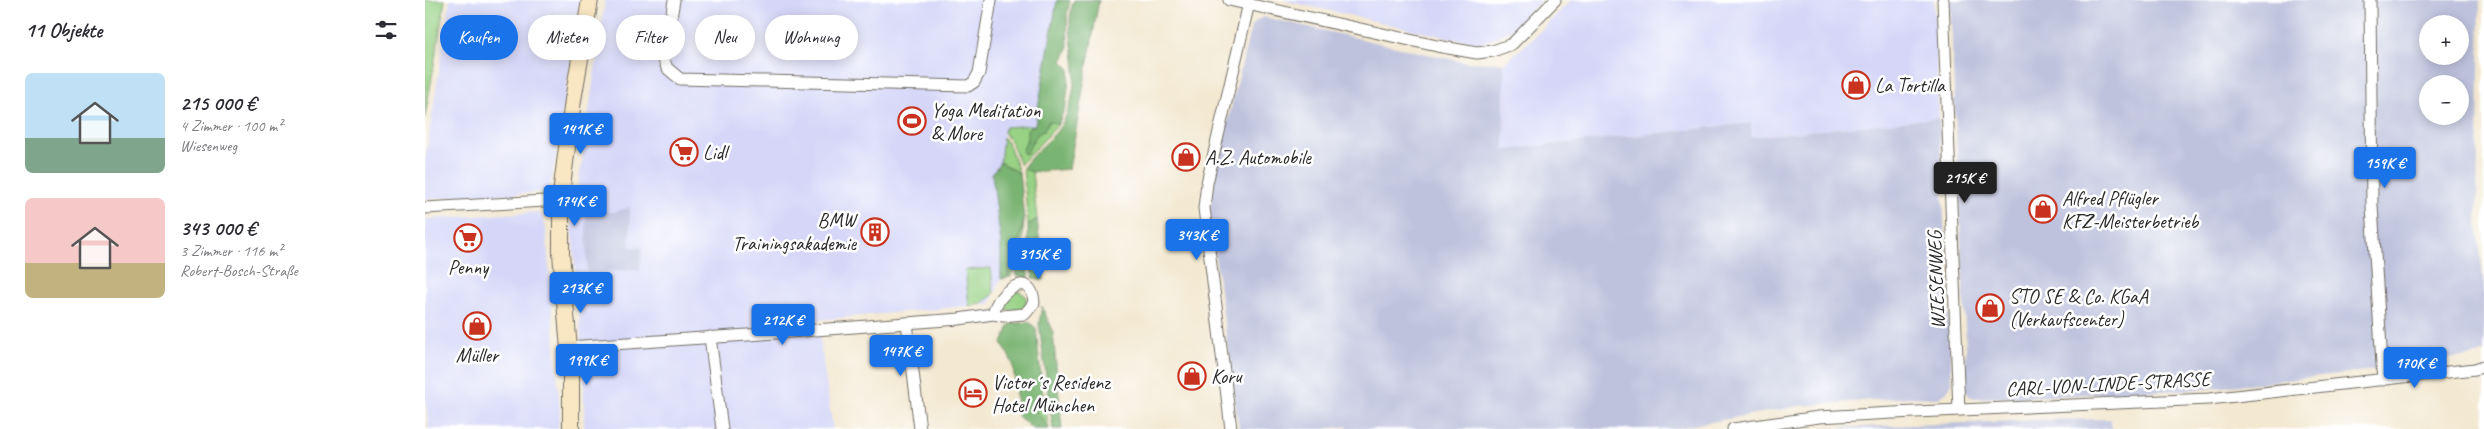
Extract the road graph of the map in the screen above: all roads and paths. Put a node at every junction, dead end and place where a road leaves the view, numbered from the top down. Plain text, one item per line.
1 (590, 0) edge
2 (674, 0) edge
3 (991, 0) edge
4 (1229, 0) edge
5 (1555, 0) edge
6 (1943, 0) edge
7 (2371, 0) edge
8 (1249, 3) junction
9 (561, 200) junction
10 (425, 208) edge
11 (993, 314) dead end
12 (907, 323) junction
13 (710, 337) junction
14 (568, 347) junction
15 (2484, 366) edge
16 (2383, 380) junction
17 (1959, 410) junction
18 (571, 429) edge
19 (722, 429) edge
20 (920, 429) edge
21 (1231, 429) edge
22 (1733, 429) edge

1 - 9 main road
2 - 3 street
4 - 8 street
5 - 8 street
6 - 17 street, WIESENWEG
7 - 16 street
8 - 21 street
9 - 10 street
9 - 14 main road
11 - 12 street
12 - 13 street
12 - 20 street
13 - 14 street
13 - 19 street
14 - 18 main road
15 - 16 street, CARL-VON-LINDE-STRASSE
16 - 17 street, CARL-VON-LINDE-STRASSE
17 - 22 street, CARL-VON-LINDE-STRASSE

